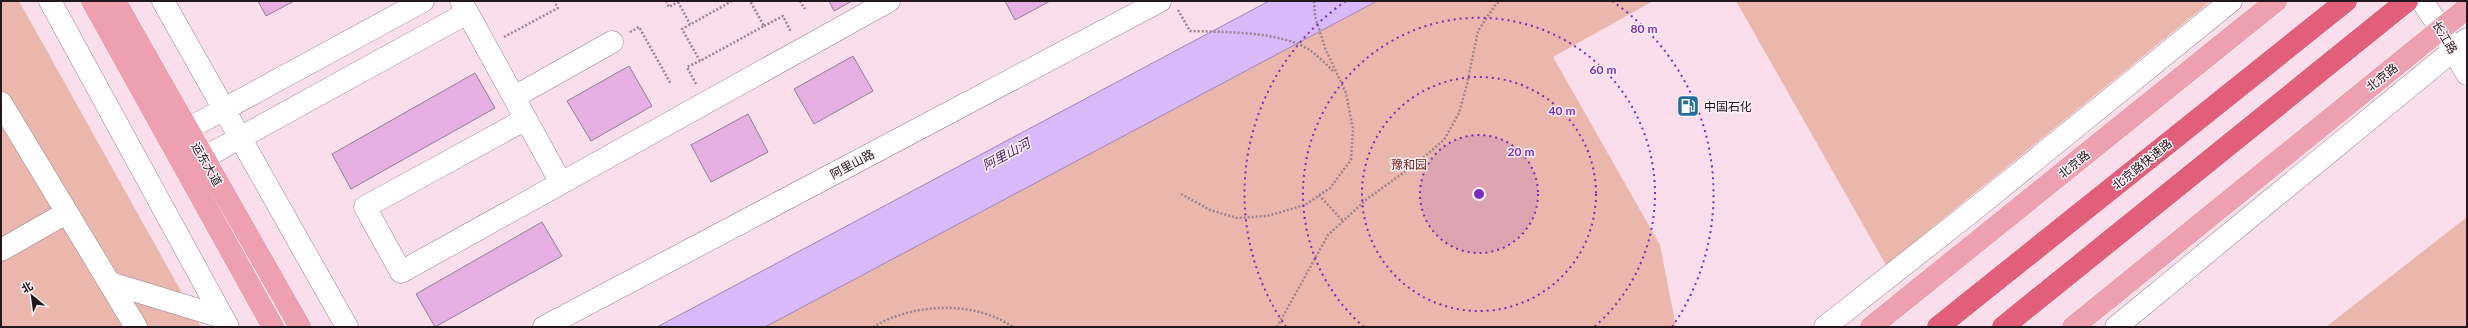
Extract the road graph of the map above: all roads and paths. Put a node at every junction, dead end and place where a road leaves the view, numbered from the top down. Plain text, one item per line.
1 (50, 1) edge
2 (92, 1) edge
3 (115, 1) edge
4 (163, 1) edge
5 (423, 1) edge
6 (554, 1) edge
7 (666, 1) edge
8 (732, 1) edge
9 (750, 1) edge
10 (800, 1) edge
11 (889, 1) edge
12 (1314, 1) edge
13 (1501, 1) edge
14 (2231, 1) edge
15 (2276, 1) edge
16 (2346, 1) edge
17 (2407, 1) edge
18 (2422, 1) edge
19 (679, 2) edge
20 (1168, 4) edge
21 (464, 7) edge
22 (2467, 8) edge
23 (805, 9) dead end
24 (690, 24) junction
25 (764, 26) junction
26 (2441, 28) junction
27 (612, 42) joint
28 (2460, 44) edge
29 (486, 47) junction
30 (801, 50) junction
31 (700, 61) junction
32 (1335, 72) junction
33 (2467, 74) edge
34 (671, 84) dead end
35 (514, 97) junction
36 (706, 102) junction
37 (1, 103) edge
38 (224, 110) junction
39 (526, 119) junction
40 (188, 129) junction
41 (240, 138) junction
42 (169, 140) junction
43 (204, 158) junction
44 (185, 168) junction
45 (561, 183) junction
46 (1181, 194) dead end
47 (1319, 195) junction
48 (66, 213) junction
49 (1343, 222) junction
50 (1, 250) edge
51 (110, 283) junction
52 (225, 322) edge
53 (136, 327) edge
54 (273, 327) edge
55 (300, 327) edge
56 (348, 327) edge
57 (544, 327) edge
58 (873, 327) edge
59 (1013, 327) edge
60 (1277, 327) edge
61 (1825, 327) edge
62 (1871, 327) edge
63 (1938, 327) edge
64 (2003, 327) edge
65 (2073, 327) edge
66 (2116, 327) edge

1 - 52 street
2 - 42 main road, 运东大道
3 - 40 main road, 运东大道
4 - 38 street
5 - 38 street
6 - 29 path
7 - 19 path
8 - 24 path
9 - 25 path
10 - 23 path
11 - 30 street
12 - 32 path
13 - 49 path
14 - 61 street
15 - 62 main road, 北京路
16 - 63 highway, 北京路快速路
17 - 64 highway
18 - 26 street, 长江路
19 - 24 path
20 - 32 path
20 - 57 street, 阿里山路
21 - 29 street
21 - 41 street
22 - 26 main road, 北京路
24 - 31 path
25 - 30 path
25 - 31 path
26 - 28 street, 长江路
26 - 65 main road, 北京路
27 - 34 path
27 - 35 street
28 - 33 street, 长江路
28 - 66 street
29 - 35 street
30 - 36 street
31 - 36 path
32 - 47 path
35 - 39 street
36 - 45 street
37 - 48 street
38 - 40 street
38 - 41 street
39 - 45 street
39 - 45 street
40 - 42 street
40 - 43 main road, 运东大道
41 - 43 street
41 - 56 street
42 - 44 main road, 运东大道
43 - 44 street
43 - 55 main road, 运东大道
44 - 54 main road, 运东大道
46 - 47 path
47 - 49 path
48 - 50 street
48 - 51 street
49 - 60 path
51 - 52 street
51 - 53 street
58 - 59 path

